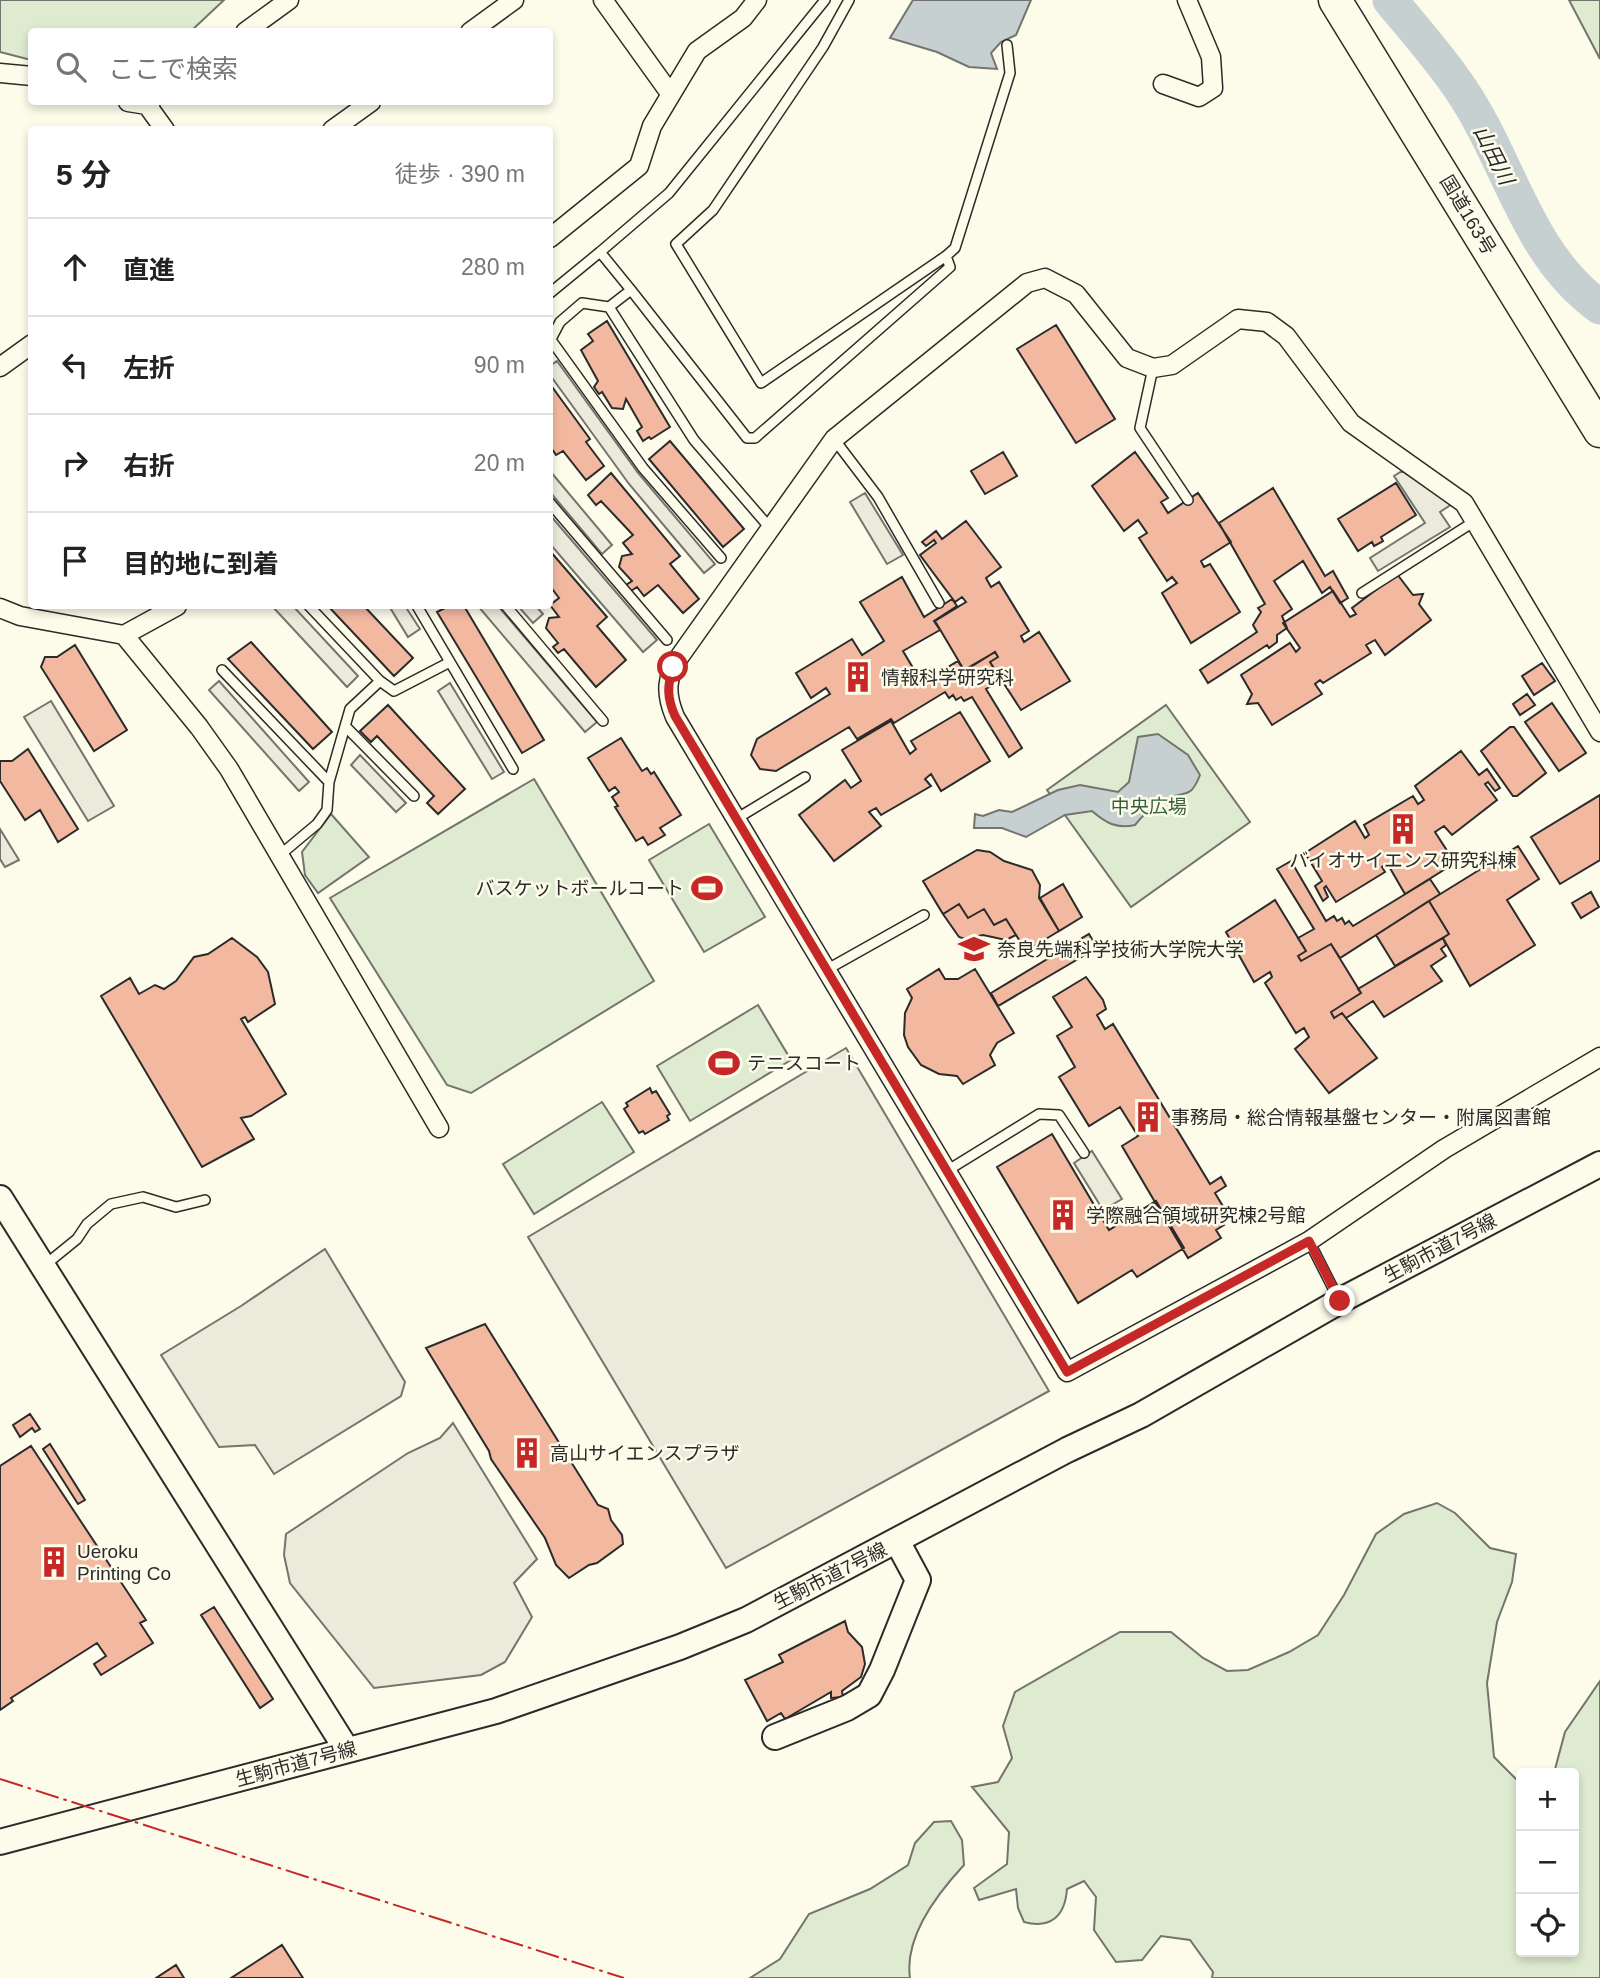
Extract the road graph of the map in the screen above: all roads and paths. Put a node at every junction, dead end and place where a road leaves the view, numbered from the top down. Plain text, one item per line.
1 (289, 0) edge
2 (514, 0) edge
3 (603, 0) edge
4 (757, 0) edge
5 (825, 0) edge
6 (849, 0) edge
7 (1187, 0) edge
8 (1335, 0) edge
9 (250, 28) edge
10 (476, 28) edge
11 (1007, 45) dead end
12 (0, 73) edge
13 (28, 76) edge
14 (1163, 84) dead end
15 (669, 92) junction
16 (150, 105) edge
17 (367, 105) edge
18 (163, 126) edge
19 (338, 126) edge
20 (553, 236) edge
21 (600, 252) junction
22 (946, 256) junction
23 (631, 290) junction
24 (553, 291) edge
25 (609, 307) junction
26 (553, 335) edge
27 (553, 345) edge
28 (28, 347) edge
29 (0, 367) edge
30 (1153, 368) junction
31 (1600, 431) edge
32 (834, 439) junction
33 (1188, 500) dead end
34 (553, 507) edge
35 (1476, 520) junction
36 (770, 528) junction
37 (720, 558) dead end
38 (1362, 593) dead end
39 (939, 603) dead end
40 (0, 608) edge
41 (172, 609) edge
42 (312, 609) edge
43 (419, 609) edge
44 (509, 609) edge
45 (124, 635) junction
46 (667, 640) dead end
47 (450, 662) junction
48 (222, 670) dead end
49 (380, 681) junction
50 (603, 721) dead end
51 (345, 726) junction
52 (1600, 732) edge
53 (513, 769) dead end
54 (805, 777) dead end
55 (329, 782) junction
56 (414, 796) dead end
57 (736, 819) junction
58 (280, 856) junction
59 (924, 915) dead end
60 (826, 970) junction
61 (1600, 1057) edge
62 (439, 1128) dead end
63 (1084, 1153) dead end
64 (1600, 1164) edge
65 (945, 1172) junction
66 (0, 1198) edge
67 (205, 1200) dead end
68 (1309, 1241) junction
69 (43, 1266) junction
70 (1340, 1301) junction
71 (897, 1541) junction
72 (775, 1737) dead end
73 (347, 1750) junction
74 (0, 1842) edge

1 - 9 street
2 - 10 street
3 - 15 street
4 - 15 street
5 - 21 lane
6 - 22 lane
7 - 14 street
8 - 31 highway, 国道163号
11 - 22 lane
12 - 13 street
15 - 20 street
16 - 18 street
17 - 19 street
21 - 23 lane
21 - 24 lane
22 - 23 lane
23 - 25 lane
25 - 26 lane
25 - 36 lane
27 - 37 lane
28 - 29 street
30 - 32 street
30 - 33 lane
30 - 35 street
32 - 36 street
32 - 39 lane
34 - 46 lane
35 - 38 lane
35 - 52 street
36 - 57 street
40 - 45 street
41 - 45 street
42 - 49 lane
43 - 47 lane
44 - 50 lane
45 - 58 street
47 - 49 lane
47 - 53 lane
48 - 55 lane
49 - 51 lane
51 - 55 lane
51 - 56 lane
54 - 57 lane
55 - 58 lane
57 - 60 street
58 - 62 street
59 - 60 lane
60 - 65 street
61 - 68 street
63 - 65 lane
64 - 70 street, 生駒市道7号線
65 - 68 street
66 - 69 street
67 - 69 lane
68 - 70 lane
69 - 73 street
70 - 71 street, 生駒市道7号線
71 - 72 street
71 - 73 street, 生駒市道7号線
73 - 74 street, 生駒市道7号線

